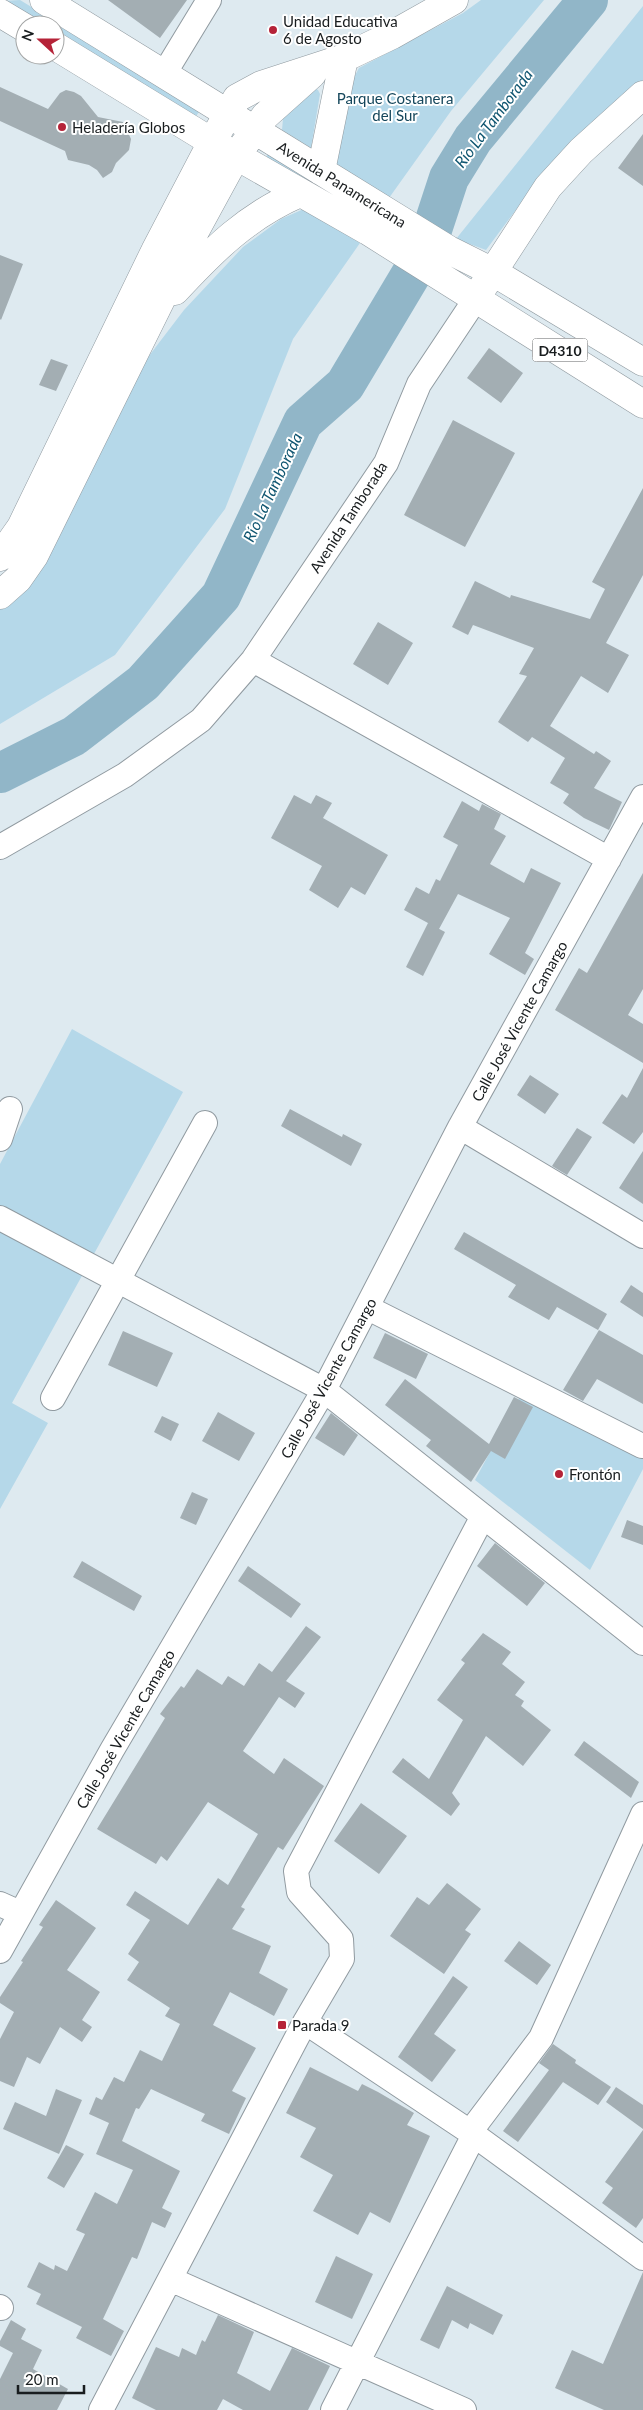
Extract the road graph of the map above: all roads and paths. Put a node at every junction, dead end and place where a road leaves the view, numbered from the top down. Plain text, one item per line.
1 (44, 0) edge
2 (209, 0) edge
3 (454, 0) edge
4 (0, 13) edge
5 (15, 22) edge
6 (65, 52) edge
7 (344, 58) junction
8 (319, 68) junction
9 (164, 74) junction
10 (643, 95) edge
11 (228, 114) junction
12 (254, 129) junction
13 (212, 142) junction
14 (236, 156) junction
15 (321, 170) junction
16 (300, 193) junction
17 (375, 219) junction
18 (443, 261) junction
19 (493, 272) junction
20 (477, 297) junction
21 (154, 315) junction
22 (643, 362) edge
23 (643, 404) edge
24 (0, 557) edge
25 (0, 595) edge
26 (254, 660) junction
27 (643, 798) edge
28 (634, 833) edge
29 (0, 847) edge
30 (609, 859) junction
31 (10, 1109) dead end
32 (205, 1123) dead end
33 (460, 1127) junction
34 (0, 1139) edge
35 (0, 1218) edge
36 (643, 1236) edge
37 (117, 1281) junction
38 (368, 1308) junction
39 (324, 1390) junction
40 (53, 1398) dead end
41 (642, 1446) edge
42 (482, 1516) junction
43 (643, 1643) edge
44 (643, 1814) edge
45 (10, 1908) edge
46 (0, 1951) edge
47 (305, 2022) junction
48 (472, 2134) junction
49 (643, 2258) edge
50 (170, 2279) junction
51 (357, 2363) junction
52 (101, 2410) edge
53 (333, 2410) edge
54 (464, 2410) edge

1 - 9 main road, Avenida Panamericana
2 - 9 street
3 - 7 main road
4 - 5 main road
6 - 13 main road, Avenida Panamericana
7 - 8 main road
7 - 15 main road
8 - 11 main road
8 - 12 main road
9 - 11 main road, Avenida Panamericana
10 - 19 main road, Avenida Tamborada
11 - 12 main road, Avenida Panamericana
11 - 13 main road
12 - 14 main road
12 - 15 main road, Avenida Panamericana
13 - 14 main road, Avenida Panamericana
13 - 24 main road
14 - 16 main road, Avenida Panamericana
14 - 21 main road
15 - 17 main road, Avenida Panamericana
16 - 17 main road, Avenida Panamericana
16 - 21 main road
17 - 18 main road, Avenida Panamericana
18 - 19 main road, Avenida Panamericana
18 - 20 main road, Avenida Panamericana
19 - 20 main road, Avenida Tamborada
19 - 22 main road, Avenida Panamericana / D4310
20 - 23 main road, Avenida Panamericana / D4310
20 - 26 street, Avenida Tamborada
21 - 25 main road
26 - 29 street, Avenida Tamborada
26 - 30 street
27 - 28 street, Calle José Vicente Camargo
28 - 30 street, Calle José Vicente Camargo
30 - 33 street, Calle José Vicente Camargo
31 - 34 street
32 - 37 street
33 - 36 street
33 - 38 street, Calle José Vicente Camargo
35 - 37 street
37 - 39 street
37 - 40 street
38 - 39 street, Calle José Vicente Camargo
38 - 41 street
39 - 42 street
39 - 45 street, Calle José Vicente Camargo
42 - 43 street
42 - 47 street
44 - 48 street
45 - 46 street, Calle José Vicente Camargo
47 - 48 street
47 - 50 street
48 - 49 street
48 - 51 street
50 - 51 street
50 - 52 street
51 - 53 street
51 - 54 street

